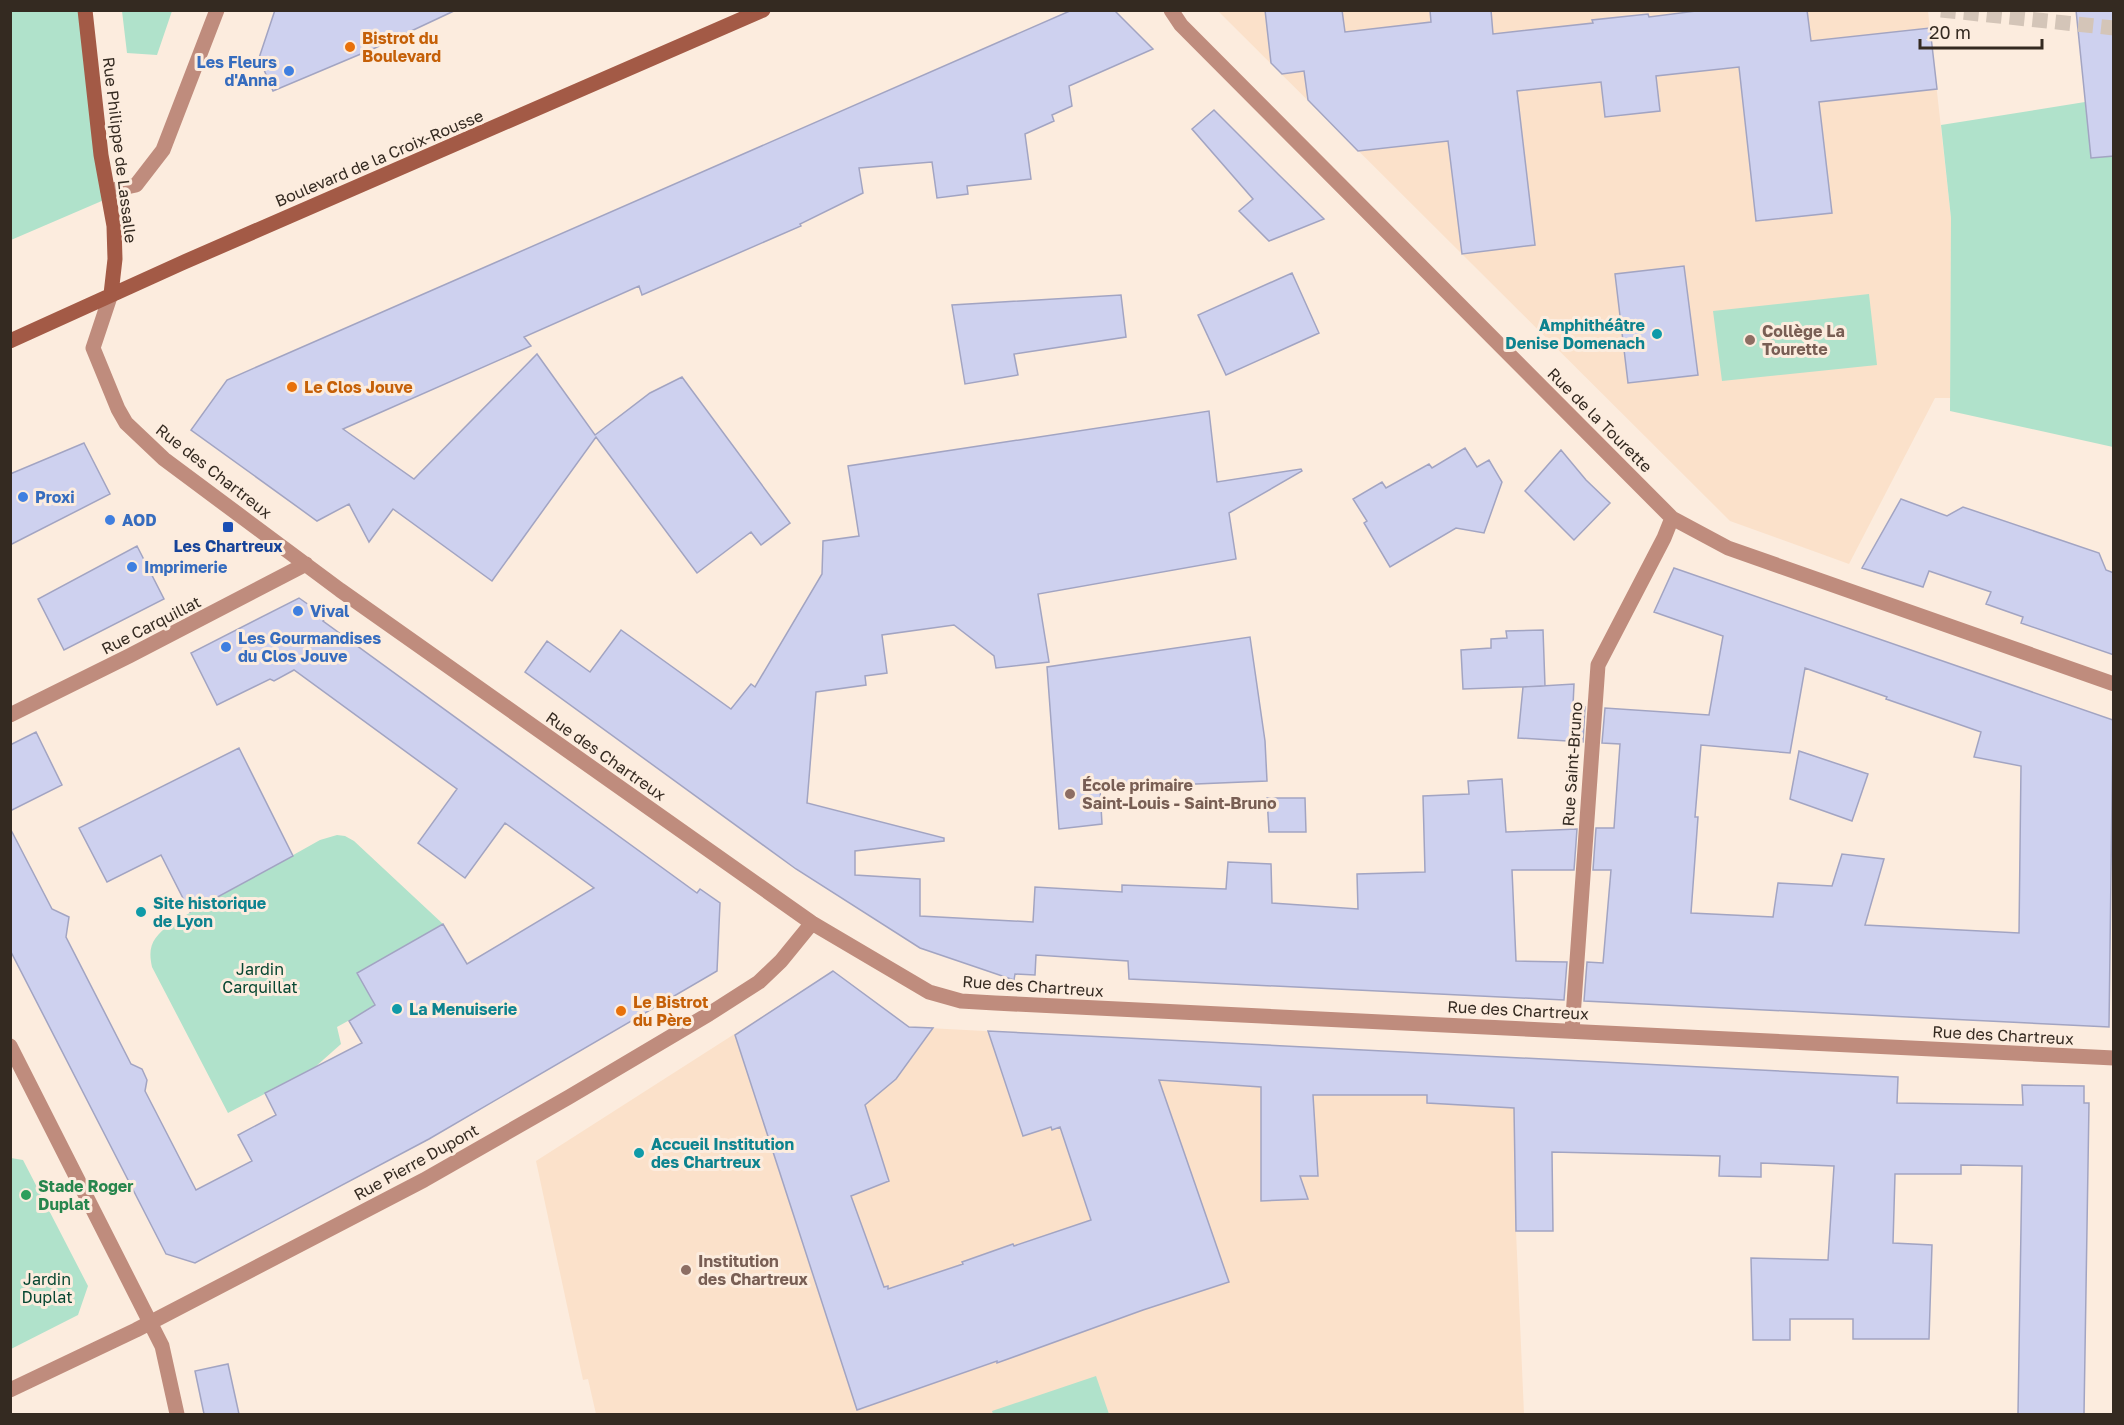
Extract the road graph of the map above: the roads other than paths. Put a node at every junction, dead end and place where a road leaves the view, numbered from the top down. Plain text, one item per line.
1 (85, 10) edge
2 (216, 10) edge
3 (763, 10) edge
4 (1172, 10) edge
5 (108, 191) junction
6 (111, 294) junction
7 (10, 341) edge
8 (1672, 518) junction
9 (306, 564) junction
10 (2114, 684) edge
11 (10, 715) edge
12 (812, 923) junction
13 (1572, 1031) junction
14 (10, 1046) edge
15 (2114, 1058) edge
16 (150, 1322) junction
17 (10, 1390) edge
18 (177, 1414) edge

1 - 5 main road, Rue Philippe de Lassalle
2 - 5 street
3 - 6 main road, Boulevard de la Croix-Rousse
4 - 8 street, Rue de la Tourette
5 - 6 main road, Rue Philippe de Lassalle
6 - 7 main road, Boulevard de la Croix-Rousse
6 - 9 street, Rue des Chartreux
8 - 10 street, Rue de la Tourette
8 - 13 street, Rue Saint-Bruno
9 - 11 street, Rue Carquillat
9 - 12 street, Rue des Chartreux
12 - 13 street, Rue des Chartreux
12 - 16 street, Rue Pierre Dupont
13 - 15 street, Rue des Chartreux
14 - 16 street
16 - 17 street, Rue Pierre Dupont
16 - 18 street

